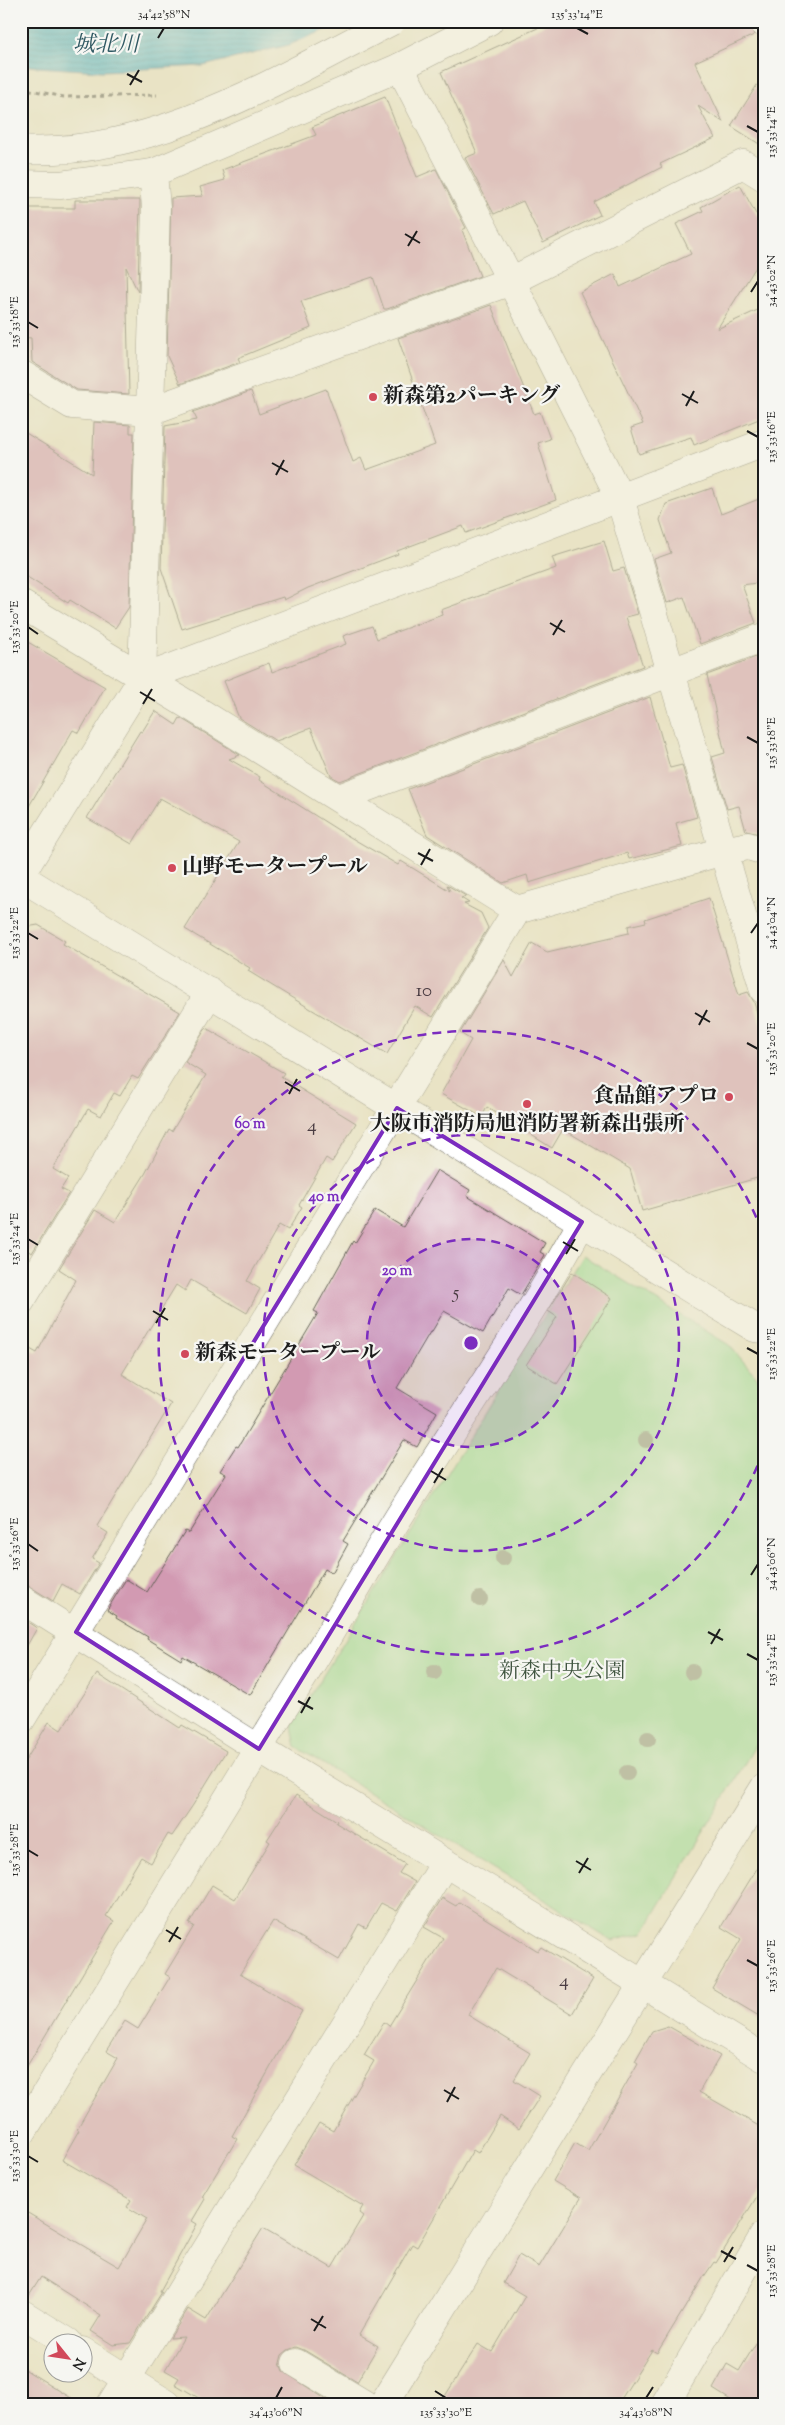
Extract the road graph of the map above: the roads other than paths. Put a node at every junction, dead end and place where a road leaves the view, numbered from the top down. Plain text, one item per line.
1 (392, 21) edge
2 (489, 21) edge
3 (400, 67) junction
4 (21, 150) edge
5 (152, 173) junction
6 (764, 177) edge
7 (21, 184) edge
8 (511, 281) junction
9 (21, 374) edge
10 (150, 411) junction
11 (764, 443) edge
12 (620, 498) junction
13 (21, 604) edge
14 (764, 636) edge
15 (671, 670) junction
16 (142, 679) junction
17 (339, 798) junction
18 (723, 851) junction
19 (764, 851) edge
20 (21, 876) edge
21 (518, 910) junction
22 (764, 990) edge
23 (210, 992) junction
24 (397, 1108) junction
25 (582, 1222) junction
26 (30, 1267) edge
27 (21, 1301) edge
28 (761, 1334) edge
29 (21, 1599) edge
30 (76, 1632) junction
31 (21, 1720) edge
32 (259, 1749) junction
33 (764, 1788) edge
34 (445, 1863) junction
35 (643, 1984) junction
36 (764, 2058) edge
37 (21, 2134) edge
38 (764, 2235) edge
39 (21, 2313) edge
40 (52, 2332) edge
41 (92, 2358) edge
42 (296, 2363) dead end
43 (126, 2379) junction
44 (112, 2404) edge
45 (167, 2404) edge
46 (364, 2404) edge
47 (383, 2404) edge
48 (665, 2404) edge

1 - 4 main road, bridge
2 - 3 main road
3 - 5 main road
3 - 8 main road
5 - 7 main road
5 - 10 main road
6 - 8 main road
8 - 10 main road
8 - 12 main road
9 - 10 main road
10 - 16 main road
11 - 12 main road
12 - 15 main road
12 - 16 main road
13 - 16 main road
14 - 15 main road
15 - 17 main road
15 - 18 main road
16 - 17 main road
16 - 20 main road
17 - 21 main road
18 - 19 main road
18 - 21 main road
18 - 22 main road
20 - 23 main road
21 - 24 main road
23 - 24 main road
23 - 26 main road
24 - 25 main road
24 - 30 main road
25 - 28 main road
25 - 32 main road
26 - 27 main road
29 - 30 main road
30 - 31 main road
30 - 32 main road
32 - 34 main road
32 - 37 main road
33 - 35 main road
34 - 35 main road
34 - 43 main road
35 - 36 main road
35 - 47 main road
38 - 48 main road
39 - 40 main road
41 - 43 main road
42 - 46 main road
43 - 44 main road
43 - 45 main road

